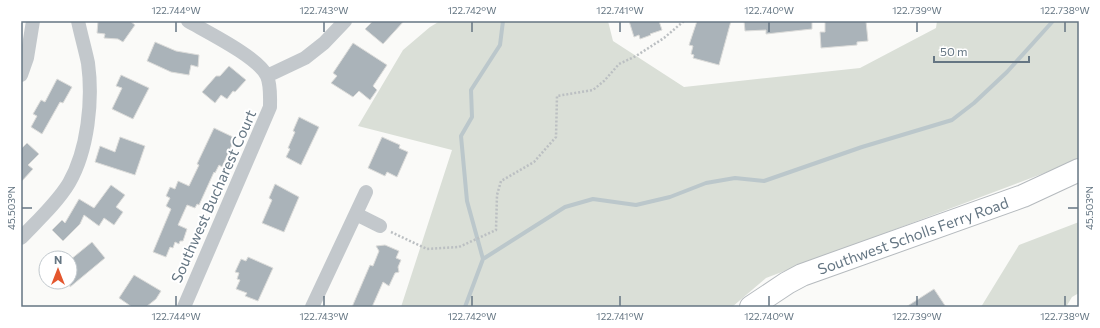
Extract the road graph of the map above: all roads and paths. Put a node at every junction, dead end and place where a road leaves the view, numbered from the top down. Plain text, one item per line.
1 (33, 21) edge
2 (78, 21) edge
3 (188, 21) edge
4 (345, 21) edge
5 (684, 21) edge
6 (21, 75) edge
7 (267, 76) junction
8 (1079, 170) edge
9 (366, 192) dead end
10 (356, 214) junction
11 (380, 226) joint
12 (21, 238) edge
13 (184, 307) edge
14 (312, 307) edge
15 (751, 307) edge

1 - 6 street
2 - 12 street
3 - 7 street
4 - 7 street
5 - 11 path
7 - 13 street, Southwest Bucharest Court
8 - 15 main road, Southwest Scholls Ferry Road
9 - 10 street
10 - 11 street
10 - 14 street

